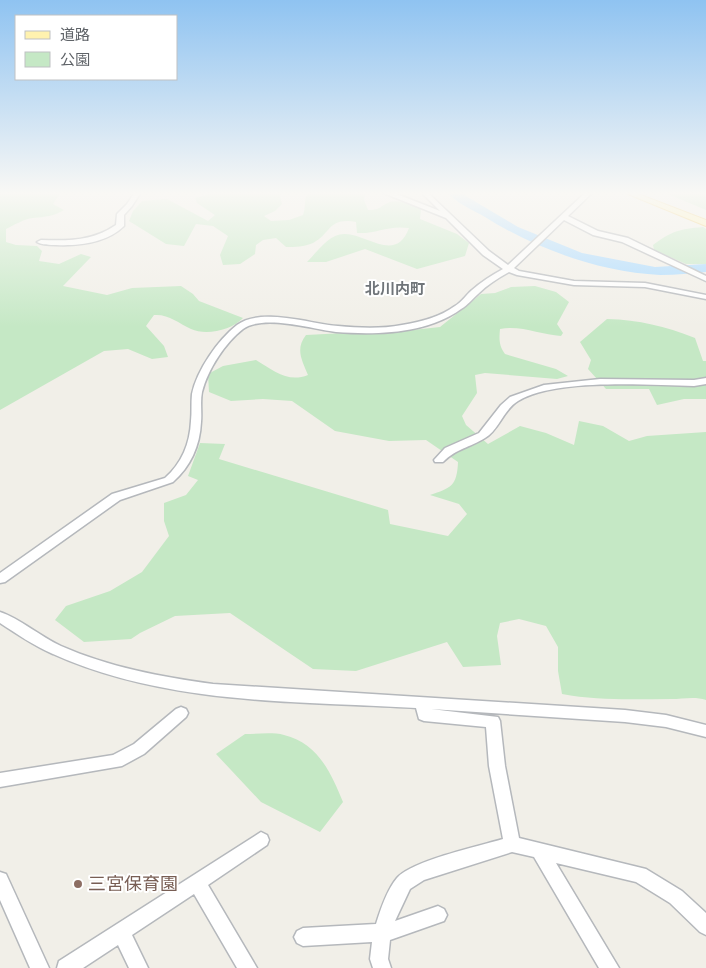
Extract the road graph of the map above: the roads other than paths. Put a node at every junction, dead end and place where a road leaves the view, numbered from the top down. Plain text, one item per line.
1 (102, 237) edge
2 (470, 237) edge
3 (543, 237) edge
4 (613, 237) edge
5 (42, 242) dead end
6 (508, 269) junction
7 (706, 279) edge
8 (706, 297) edge
9 (706, 381) edge
10 (439, 460) dead end
11 (0, 579) edge
12 (0, 617) edge
13 (423, 702) junction
14 (181, 713) dead end
15 (706, 731) edge
16 (0, 780) edge
17 (261, 840) dead end
18 (512, 844) junction
19 (539, 850) junction
20 (0, 880) edge
21 (197, 882) junction
22 (438, 915) dead end
23 (706, 926) edge
24 (382, 931) junction
25 (121, 932) junction
26 (303, 937) dead end
27 (40, 968) edge
28 (66, 968) edge
29 (139, 968) edge
30 (248, 968) edge
31 (382, 968) edge
32 (610, 968) edge

1 - 5 street
2 - 6 street
3 - 6 street
4 - 7 street
6 - 8 street
6 - 11 street
9 - 10 street
12 - 13 street
13 - 15 street
13 - 18 street
14 - 16 street
17 - 21 street
18 - 19 street
18 - 24 street
19 - 23 street
19 - 32 street
20 - 27 street
21 - 25 street
21 - 30 street
22 - 24 street
24 - 26 street
24 - 31 street
25 - 28 street
25 - 29 street

